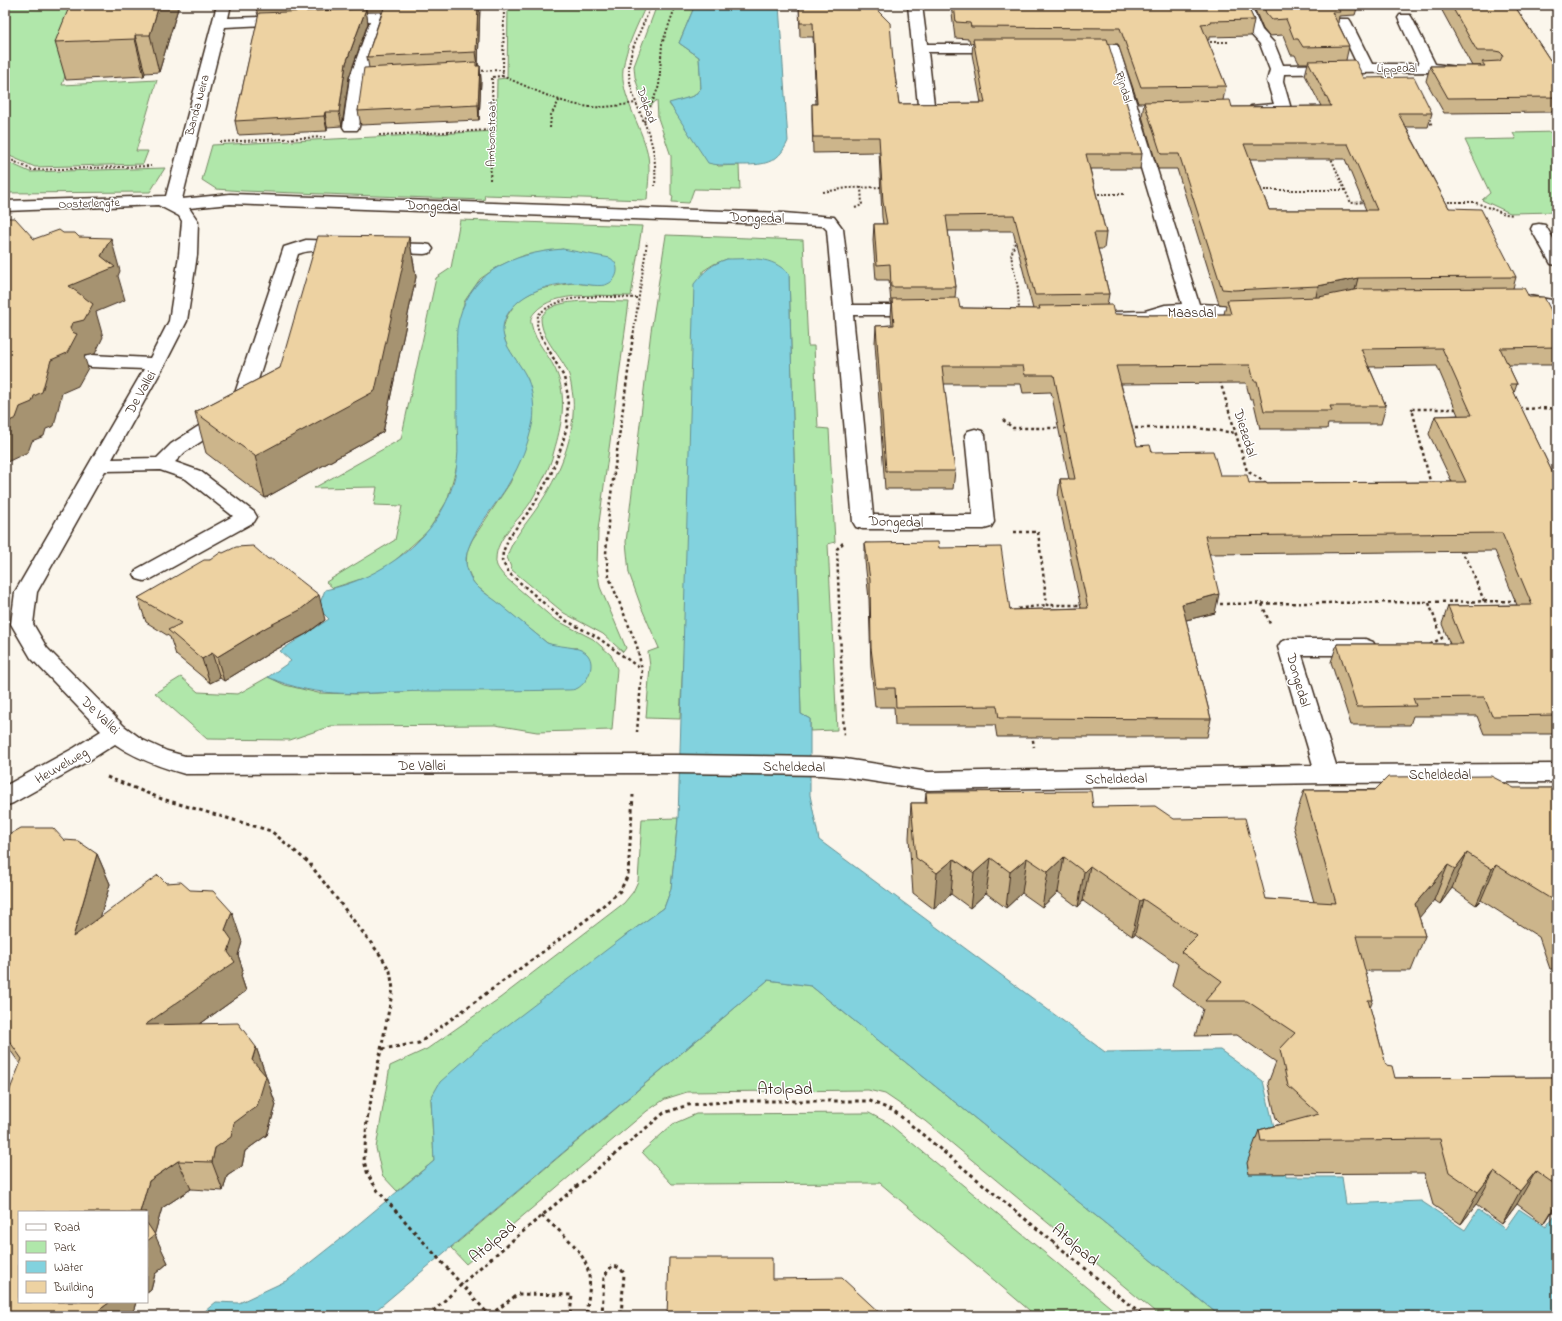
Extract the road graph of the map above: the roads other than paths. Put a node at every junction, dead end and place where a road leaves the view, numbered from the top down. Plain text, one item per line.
1 (224, 5) edge
2 (915, 5) edge
3 (1244, 5) edge
4 (380, 10) edge
5 (324, 18) edge
6 (1405, 18) dead end
7 (300, 19) edge
8 (1344, 22) dead end
9 (220, 23) junction
10 (920, 48) junction
11 (1018, 48) edge
12 (1064, 48) edge
13 (1366, 68) junction
14 (1429, 68) junction
15 (1277, 70) junction
16 (1476, 71) edge
17 (374, 76) edge
18 (358, 77) junction
19 (926, 106) edge
20 (1243, 109) edge
21 (1131, 110) junction
22 (1147, 110) edge
23 (351, 127) dead end
24 (172, 205) junction
25 (5, 206) edge
26 (1539, 229) dead end
27 (424, 249) dead end
28 (1557, 260) edge
29 (1500, 299) edge
30 (1557, 306) edge
31 (1192, 309) junction
32 (843, 310) junction
33 (937, 310) edge
34 (1270, 310) edge
35 (1101, 316) edge
36 (91, 361) dead end
37 (156, 364) junction
38 (975, 435) dead end
39 (162, 464) junction
40 (98, 465) junction
41 (144, 574) dead end
42 (1427, 646) edge
43 (116, 732) junction
44 (677, 764) joint
45 (1557, 773) edge
46 (1327, 774) junction
47 (5, 797) edge

1 - 9 street, Banda Neira
2 - 10 street
3 - 15 street
4 - 5 street
4 - 18 street
6 - 14 street, Lippedal
7 - 9 street
8 - 13 street, Lippedal
9 - 24 street, Banda Neira
10 - 11 street
10 - 19 street
12 - 21 street, Rijndal
13 - 14 street, Lippedal
13 - 15 street, Lippedal
14 - 16 street, Lippedal
15 - 20 street
17 - 18 street
18 - 23 street
21 - 22 street
21 - 31 street, Rijndal
24 - 25 street, Oosterlengte
24 - 32 street, Dongedal
24 - 37 street, De Vallei
26 - 28 street
27 - 39 street
29 - 30 street
31 - 34 street, Maasdal
31 - 35 street, Maasdal
32 - 33 street
32 - 38 street, Dongedal
36 - 37 street
37 - 40 street, De Vallei
39 - 40 street
39 - 41 street
40 - 43 street, De Vallei
42 - 46 street, Dongedal
43 - 44 street, De Vallei
43 - 47 street, Heuvelweg
44 - 46 street, Scheldedal
45 - 46 street, Scheldedal

